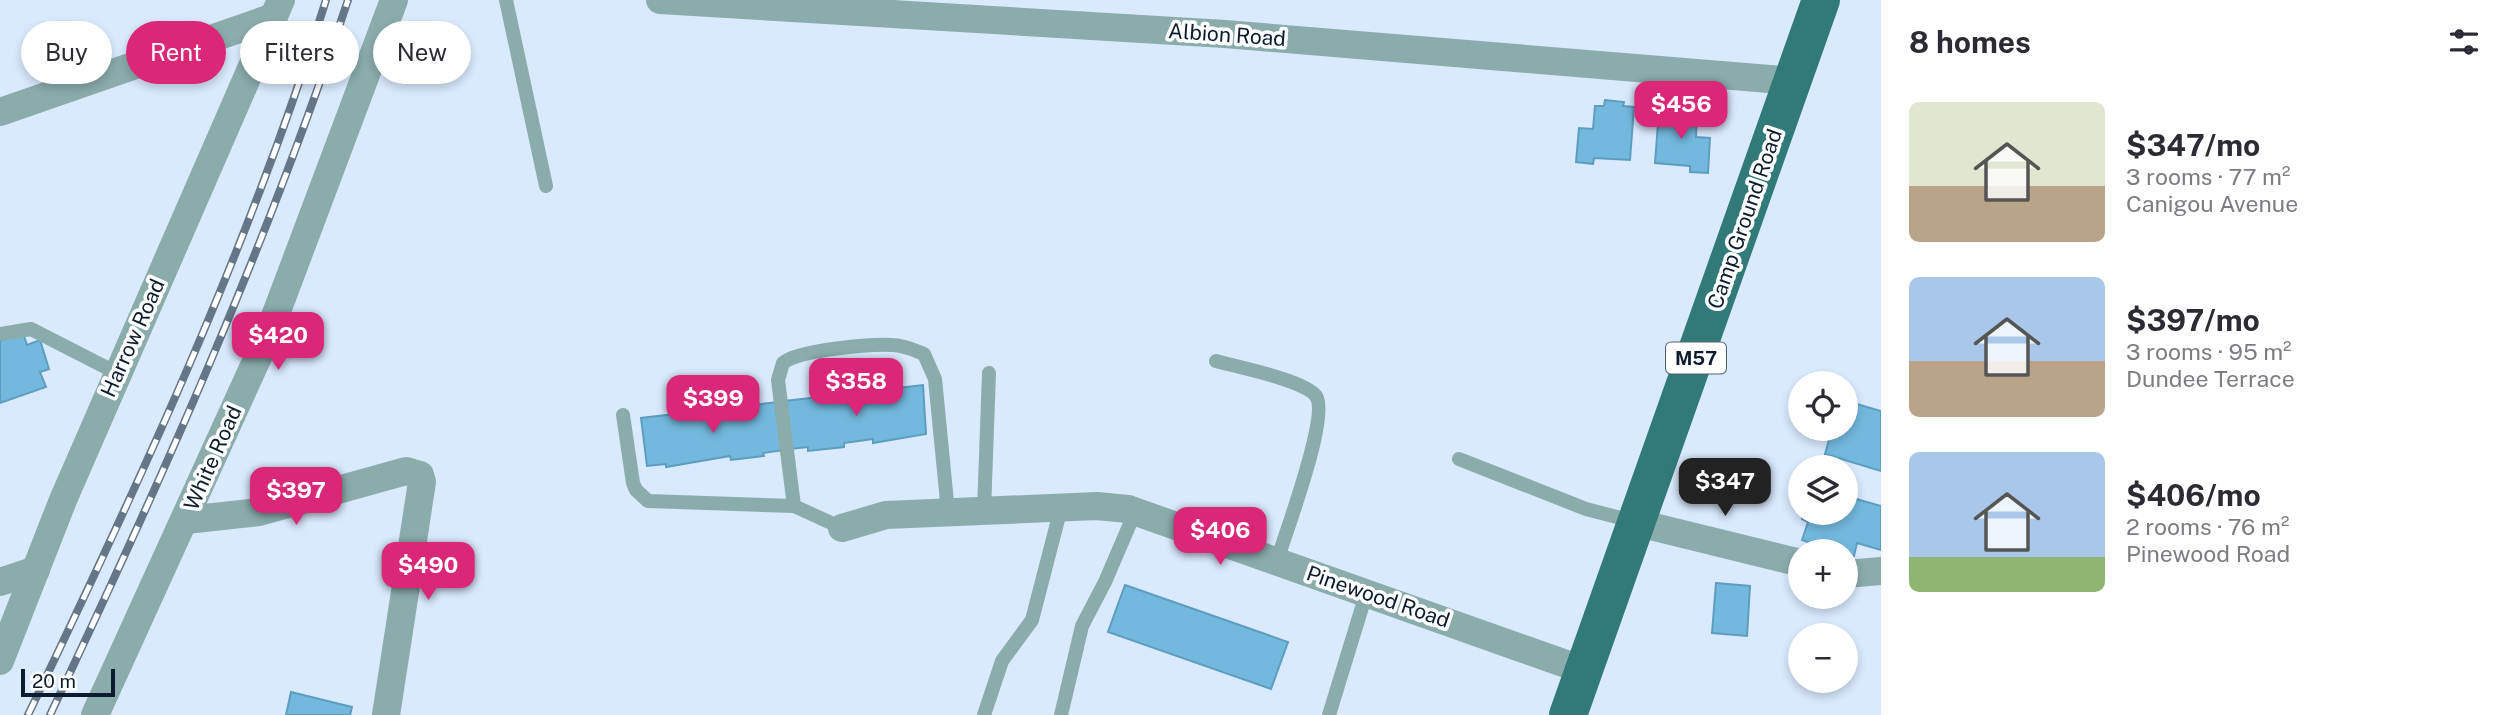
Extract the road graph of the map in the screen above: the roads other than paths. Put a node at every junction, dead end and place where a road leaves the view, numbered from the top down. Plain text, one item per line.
1 (394, 0) edge
2 (506, 0) edge
3 (660, 0) edge
4 (1821, 0) edge
5 (879, 6) edge
6 (277, 9) edge
7 (1794, 81) junction
8 (0, 111) edge
9 (546, 186) dead end
10 (0, 334) edge
11 (1216, 361) dead end
12 (117, 373) junction
13 (989, 373) dead end
14 (623, 415) dead end
15 (1459, 459) dead end
16 (794, 506) junction
17 (1061, 508) junction
18 (984, 511) junction
19 (948, 512) junction
20 (1135, 512) junction
21 (186, 520) junction
22 (1637, 523) junction
23 (842, 528) joint
24 (1277, 561) junction
25 (1788, 561) edge
26 (36, 570) junction
27 (1881, 571) edge
28 (1858, 573) edge
29 (0, 582) edge
30 (1367, 591) junction
31 (0, 661) edge
32 (1583, 670) junction
33 (95, 715) edge
34 (386, 715) edge
35 (984, 715) edge
36 (1061, 715) edge
37 (1329, 715) edge
38 (1568, 715) edge

1 - 21 street, White Road
2 - 9 lane
3 - 5 street, Albion Road
4 - 7 main road, Camp Ground Road / M57
5 - 7 street, Albion Road
6 - 8 street
6 - 12 street, Harrow Road
7 - 22 main road, Camp Ground Road / M57
10 - 12 lane
11 - 24 lane
12 - 26 street, Harrow Road
13 - 18 lane
14 - 16 lane
15 - 22 lane
16 - 19 lane
16 - 23 lane
17 - 18 street, Pinewood Road
17 - 20 street, Pinewood Road
17 - 35 lane
18 - 19 street, Pinewood Road
19 - 23 street, Pinewood Road
20 - 24 street, Pinewood Road
20 - 36 lane
21 - 33 street, White Road
21 - 34 street
22 - 25 street
22 - 32 main road, Camp Ground Road / M57
24 - 30 street, Pinewood Road
26 - 29 street
26 - 31 street, Harrow Road
27 - 28 street
30 - 32 street, Pinewood Road
30 - 37 lane
32 - 38 main road, Camp Ground Road / M57

